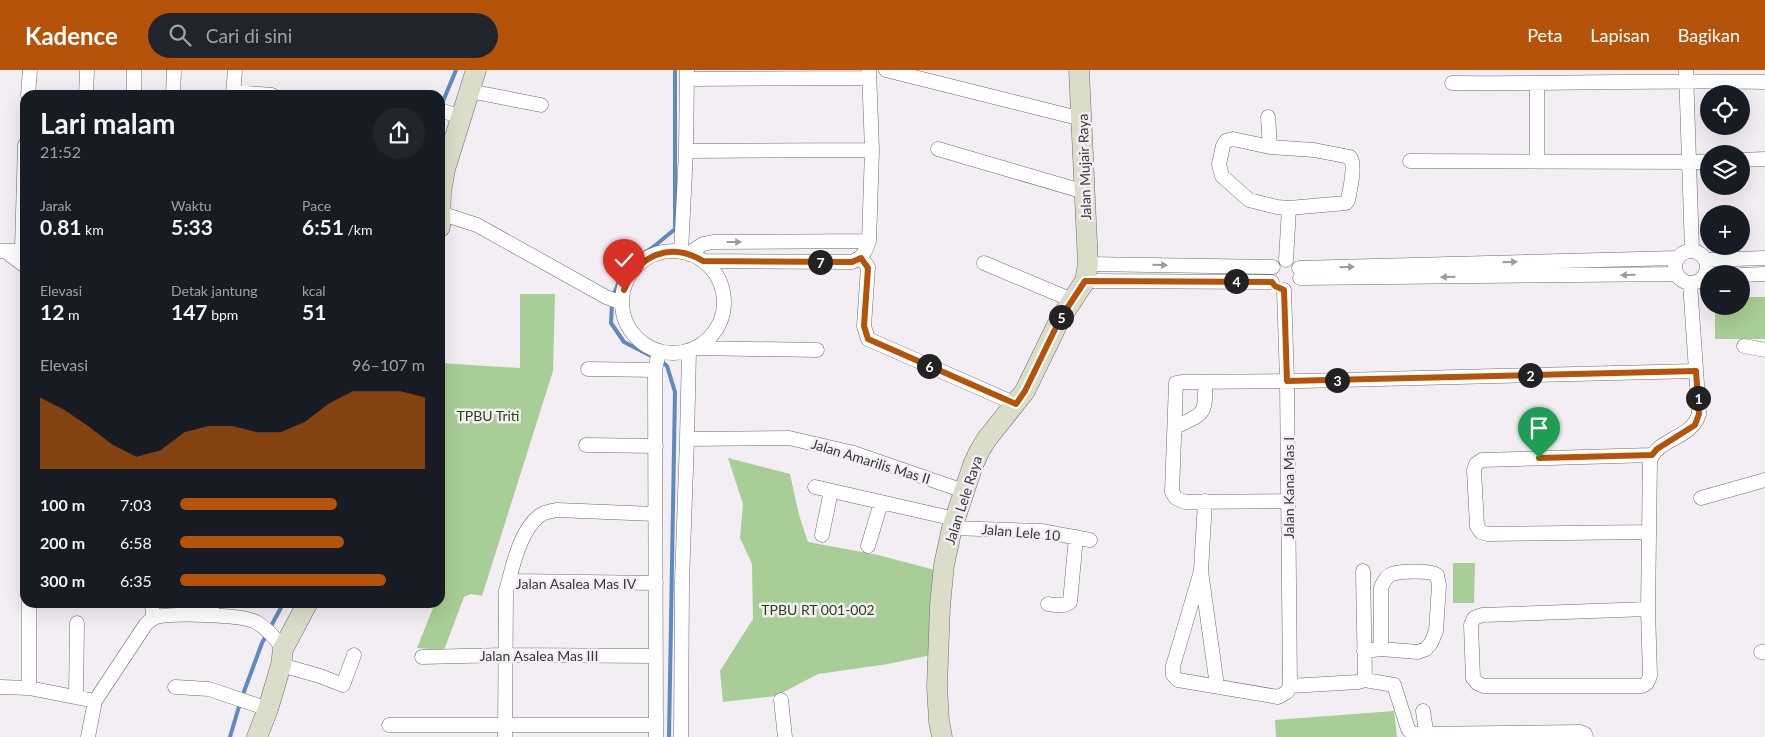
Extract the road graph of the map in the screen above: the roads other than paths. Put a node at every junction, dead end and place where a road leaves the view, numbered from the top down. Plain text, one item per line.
1 (30, 70) edge
2 (87, 70) edge
3 (134, 70) edge
4 (174, 70) edge
5 (235, 70) edge
6 (476, 70) edge
7 (886, 70) edge
8 (1079, 70) edge
9 (868, 74) edge
10 (687, 75) edge
11 (1686, 75) edge
12 (1765, 82) edge
13 (1452, 84) dead end
14 (1538, 84) junction
15 (28, 90) edge
16 (86, 90) edge
17 (134, 90) edge
18 (173, 90) edge
19 (234, 90) edge
20 (469, 91) junction
21 (541, 105) dead end
22 (449, 113) edge
23 (1268, 117) dead end
24 (1082, 119) junction
25 (1270, 147) junction
26 (938, 149) dead end
27 (872, 150) junction
28 (686, 151) junction
29 (1765, 158) edge
30 (1750, 159) edge
31 (1538, 160) junction
32 (1410, 161) dead end
33 (1700, 162) edge
34 (1688, 163) junction
35 (445, 169) edge
36 (1085, 192) junction
37 (1289, 208) junction
38 (445, 215) edge
39 (869, 241) junction
40 (20, 250) edge
41 (2, 251) edge
42 (1692, 251) junction
43 (685, 253) junction
44 (861, 258) junction
45 (1678, 258) junction
46 (1765, 258) edge
47 (1286, 260) junction
48 (1706, 260) junction
49 (703, 261) junction
50 (20, 263) edge
51 (984, 263) dead end
52 (1706, 265) edge
53 (1273, 267) junction
54 (1086, 272) junction
55 (1299, 273) junction
56 (1677, 274) junction
57 (1765, 274) edge
58 (1750, 275) edge
59 (1700, 280) edge
60 (1272, 282) junction
61 (1690, 283) junction
62 (1284, 290) junction
63 (1072, 300) junction
64 (622, 303) junction
65 (1744, 346) dead end
66 (692, 350) junction
67 (817, 350) dead end
68 (1765, 350) edge
69 (656, 361) junction
70 (588, 369) dead end
71 (1696, 371) junction
72 (1287, 381) junction
73 (1205, 382) junction
74 (1016, 404) junction
75 (1174, 427) junction
76 (687, 439) junction
77 (586, 445) dead end
78 (656, 446) junction
79 (1652, 455) junction
80 (1765, 480) edge
81 (815, 487) dead end
82 (831, 491) junction
83 (964, 491) junction
84 (1702, 498) dead end
85 (1205, 501) junction
86 (1287, 501) junction
87 (881, 503) junction
88 (655, 514) junction
89 (953, 523) junction
90 (1649, 532) junction
91 (822, 535) dead end
92 (1076, 538) junction
93 (1090, 540) dead end
94 (868, 546) dead end
95 (1201, 571) junction
96 (1363, 572) dead end
97 (656, 583) junction
98 (508, 584) junction
99 (1381, 594) junction
100 (1364, 595) junction
101 (1048, 604) dead end
102 (29, 608) edge
103 (152, 608) edge
104 (305, 608) edge
105 (212, 609) edge
106 (1648, 609) junction
107 (153, 618) junction
108 (77, 623) dead end
109 (1382, 650) junction
110 (280, 651) junction
111 (1364, 651) junction
112 (354, 655) dead end
113 (505, 655) junction
114 (656, 656) junction
115 (422, 657) dead end
116 (1365, 680) junction
117 (1217, 686) junction
118 (1290, 686) junction
119 (0, 687) edge
120 (175, 687) dead end
121 (29, 688) junction
122 (76, 697) junction
123 (781, 700) dead end
124 (95, 701) junction
125 (268, 709) junction
126 (1423, 711) dead end
127 (389, 725) dead end
128 (505, 731) edge
129 (656, 731) edge
130 (1427, 736) edge
131 (88, 737) edge
132 (257, 737) edge
133 (681, 737) edge
134 (785, 737) edge
135 (942, 737) edge
136 (1586, 737) edge

1 - 15 street
2 - 16 street
3 - 17 street
4 - 18 street
5 - 19 street
6 - 20 street
7 - 24 street
8 - 24 street, Jalan Mujair Raya
9 - 10 street
9 - 27 street
10 - 28 street
11 - 12 street
11 - 14 street
11 - 34 street
13 - 14 street
14 - 31 street
20 - 21 street
20 - 22 street
22 - 35 street
23 - 25 street
24 - 36 street, Jalan Mujair Raya
25 - 37 street
25 - 37 street
26 - 36 street
27 - 28 street
27 - 39 street
28 - 43 street
29 - 30 street
31 - 32 street
31 - 34 street
33 - 34 street
34 - 42 street
36 - 54 street, Jalan Mujair Raya
37 - 47 street
38 - 64 street
43 -> 39 street
39 - 44 street
40 - 41 street
41 - 50 street
42 - 45 street
42 - 48 street
43 - 49 street
43 - 64 street
44 - 49 street
44 - 74 street
55 -> 45 street
45 - 56 street
46 - 48 street
47 - 53 street
47 - 55 street
48 - 52 street
49 - 66 street
51 - 63 street
54 -> 53 street
53 - 60 street
54 - 60 street
54 - 63 street, Jalan Lele Raya
56 -> 55 street
55 - 62 street
56 - 61 street
57 - 58 street
59 - 61 street
60 - 62 street
61 - 71 street
62 - 72 street, Jalan Kana Mas I
63 - 74 street, Jalan Lele Raya
64 - 69 street
65 - 68 street
66 - 67 street
66 - 69 street
66 - 76 street
69 - 70 street
69 - 78 street
71 - 72 street
71 - 79 street
72 - 73 street
72 - 86 street, Jalan Kana Mas I
73 - 75 street
73 - 75 street
74 - 83 street, Jalan Lele Raya
75 - 85 street
76 - 83 street, Jalan Amarilis Mas II
76 - 133 street
77 - 78 street
78 - 88 street
79 - 90 street
79 - 90 street
80 - 84 street
81 - 82 street, Jalan Lele 10
82 - 87 street, Jalan Lele 10
82 - 91 street
83 - 89 street, Jalan Lele Raya
85 - 86 street
85 - 95 street
86 - 118 street, Jalan Kana Mas I
87 - 89 street, Jalan Lele 10
87 - 94 street
88 - 97 street
88 - 98 street
89 - 92 street, Jalan Lele 10
89 - 135 street, Jalan Lele Raya
90 - 106 street
92 - 93 street, Jalan Lele 10
92 - 101 street
95 - 117 street
95 - 117 street
96 - 100 street
97 - 98 street, Jalan Asalea Mas IV
97 - 114 street
98 - 113 street, Jalan Asalea Mas IV
99 - 100 street
99 - 109 street
99 - 109 street
100 - 111 street
102 - 121 street
103 - 107 street
104 - 110 street
105 - 107 street
105 - 110 street
106 - 106 street
107 - 124 street
108 - 122 street
109 - 111 street
110 - 112 street
110 - 125 street
111 - 116 street
113 - 114 street, Jalan Asalea Mas III
113 - 115 street, Jalan Asalea Mas III
113 - 128 street, Jalan Asalea Mas IV
114 - 129 street
116 - 118 street
116 - 130 street
117 - 118 street
119 - 121 street
120 - 125 street
121 - 122 street
122 - 124 street
123 - 134 street
124 - 131 street
125 - 132 street
126 - 130 street
127 - 128 street
128 - 129 street
130 - 136 street

